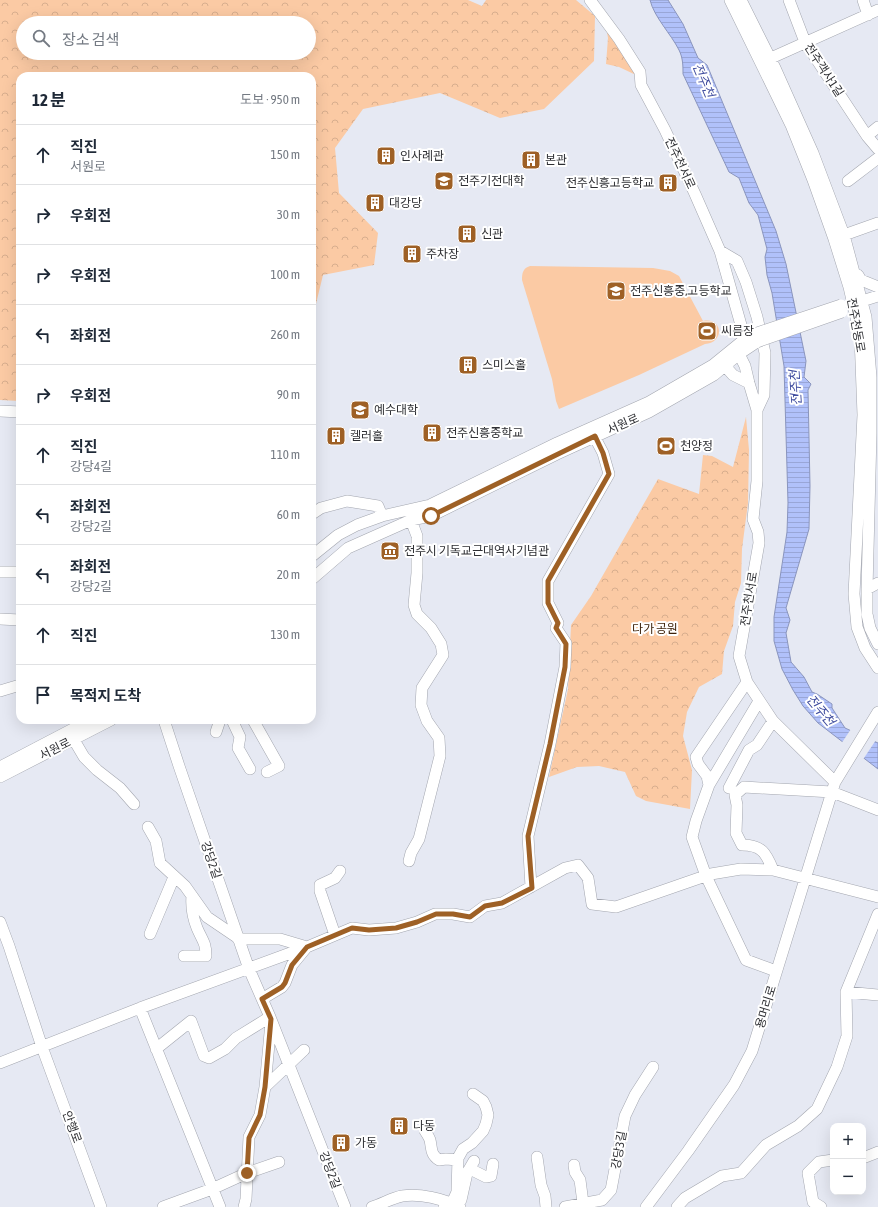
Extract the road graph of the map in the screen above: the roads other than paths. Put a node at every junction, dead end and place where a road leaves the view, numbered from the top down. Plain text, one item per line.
1 (590, 0) edge
2 (730, 0) edge
3 (741, 0) edge
4 (789, 0) edge
5 (863, 0) edge
6 (873, 12) edge
7 (806, 42) junction
8 (771, 58) junction
9 (878, 127) edge
10 (866, 136) junction
11 (878, 149) edge
12 (878, 158) edge
13 (848, 181) dead end
14 (878, 223) edge
15 (844, 235) junction
16 (720, 251) junction
17 (854, 276) junction
18 (878, 287) edge
19 (878, 296) edge
20 (856, 304) junction
21 (752, 338) junction
22 (739, 354) junction
23 (874, 365) edge
24 (725, 366) junction
25 (749, 383) junction
26 (757, 410) junction
27 (0, 411) edge
28 (16, 412) edge
29 (592, 432) junction
30 (873, 494) edge
31 (316, 511) edge
32 (382, 516) junction
33 (411, 520) junction
34 (316, 552) edge
35 (316, 558) edge
36 (326, 567) junction
37 (0, 572) edge
38 (16, 572) edge
39 (316, 576) edge
40 (878, 583) edge
41 (866, 589) junction
42 (0, 619) edge
43 (16, 620) edge
44 (878, 644) edge
45 (878, 668) edge
46 (747, 682) junction
47 (16, 686) edge
48 (0, 691) edge
49 (759, 701) junction
50 (878, 712) edge
51 (773, 721) junction
52 (82, 724) edge
53 (104, 724) edge
54 (165, 724) edge
55 (219, 724) edge
56 (234, 724) edge
57 (255, 724) edge
58 (216, 732) dead end
59 (74, 740) junction
60 (0, 766) edge
61 (250, 769) dead end
62 (267, 772) dead end
63 (0, 777) edge
64 (709, 785) junction
65 (833, 787) junction
66 (729, 788) dead end
67 (134, 804) dead end
68 (878, 810) edge
69 (148, 827) dead end
70 (409, 861) dead end
71 (773, 870) junction
72 (340, 871) dead end
73 (706, 876) junction
74 (174, 877) junction
75 (805, 878) junction
76 (532, 888) junction
77 (192, 896) junction
78 (878, 897) edge
79 (878, 914) edge
80 (0, 922) edge
81 (875, 931) edge
82 (150, 934) dead end
83 (335, 935) junction
84 (238, 939) junction
85 (307, 947) junction
86 (184, 956) dead end
87 (248, 969) junction
88 (776, 971) junction
89 (846, 992) junction
90 (878, 995) edge
91 (262, 999) junction
92 (140, 1008) junction
93 (271, 1018) junction
94 (42, 1047) junction
95 (156, 1049) junction
96 (304, 1050) dead end
97 (0, 1063) edge
98 (289, 1065) junction
99 (653, 1067) dead end
100 (265, 1087) junction
101 (473, 1094) dead end
102 (425, 1131) dead end
103 (878, 1152) edge
104 (537, 1157) dead end
105 (866, 1157) edge
106 (458, 1160) junction
107 (830, 1160) edge
108 (279, 1162) dead end
109 (493, 1164) dead end
110 (574, 1165) dead end
111 (247, 1173) junction
112 (212, 1189) junction
113 (583, 1203) junction
114 (454, 1206) edge
115 (101, 1207) edge
116 (163, 1207) edge
117 (220, 1207) edge
118 (244, 1207) edge
119 (345, 1207) edge
120 (372, 1207) edge
121 (546, 1207) edge
122 (565, 1207) edge
123 (646, 1207) edge
124 (677, 1207) edge
125 (821, 1207) edge

1 - 16 street, 전주천서로
2 - 20 street, 전주천동로
3 - 8 street, 전주천동로
4 - 7 street, 전주객사1길
5 - 6 street
6 - 7 street
7 - 8 street
7 - 10 street, 전주객사1길
8 - 15 street, 전주천동로
9 - 10 street
10 - 11 street, 전주객사1길
12 - 13 street
14 - 15 street
15 - 17 street, 전주천동로
16 - 21 street, 전주천서로
16 - 26 street
17 - 18 street
17 - 20 street, 전주천동로
19 - 20 street
20 - 21 street, bridge
20 - 23 street, 전주천동로
20 - 45 street, 전주천동로
21 - 22 street, 서원로
21 - 29 street, 서원로
22 - 24 street, 서원로
22 - 25 street, 전주천서로
23 - 30 street, 전주천동로
24 - 25 street
24 - 29 street, 서원로
25 - 26 street, 전주천서로
26 - 46 street, 전주천서로
27 - 28 street
29 - 32 street, 서원로
29 - 33 street, 서원로
29 - 76 street
30 - 41 street, 전주천동로
31 - 32 street
32 - 34 street, 서원로
33 - 36 street, 서원로
33 - 70 street
35 - 36 street
36 - 39 street, 서원로
37 - 38 street
40 - 41 street
41 - 44 street, 전주천동로
42 - 43 street
46 - 49 street, 전주천서로
46 - 64 street
47 - 48 street
49 - 51 street, 전주천서로
49 - 64 street
50 - 65 street, 용머리로
51 - 65 street, 전주천서로
51 - 66 street
52 - 60 street, 서원로
53 - 59 street, 서원로
54 - 84 street, 강당2길
55 - 58 street
56 - 61 street
57 - 62 street
59 - 63 street, 서원로
59 - 67 street
64 - 73 street
65 - 68 street, 전주천서로
65 - 71 street
65 - 75 street, 용머리로
69 - 74 street
71 - 73 street
71 - 75 street
72 - 83 street
73 - 76 street
73 - 88 street
74 - 77 street
74 - 82 street
75 - 78 street
75 - 88 street, 용머리로
76 - 83 street
77 - 84 street
77 - 86 street
79 - 81 street
80 - 94 street, 안행로
81 - 89 street
83 - 85 street
84 - 85 street
84 - 87 street, 강당2길
85 - 87 street
85 - 91 street
87 - 91 street, 강당2길
87 - 92 street
88 - 123 street, 용머리로
89 - 90 street
89 - 124 street
91 - 93 street, 강당2길
92 - 94 street
92 - 95 street
93 - 95 street
93 - 98 street, 강당2길
93 - 100 street
94 - 97 street
94 - 115 street, 안행로
95 - 112 street
96 - 98 street
98 - 100 street
98 - 119 street, 강당2길
99 - 113 street, 강당3길
100 - 111 street
101 - 106 street
102 - 106 street
103 - 105 street
104 - 121 street
106 - 114 street
107 - 125 street
108 - 111 street
109 - 114 street
110 - 113 street
111 - 112 street
111 - 118 street
112 - 116 street
112 - 117 street
113 - 122 street, 강당3길
114 - 120 street

